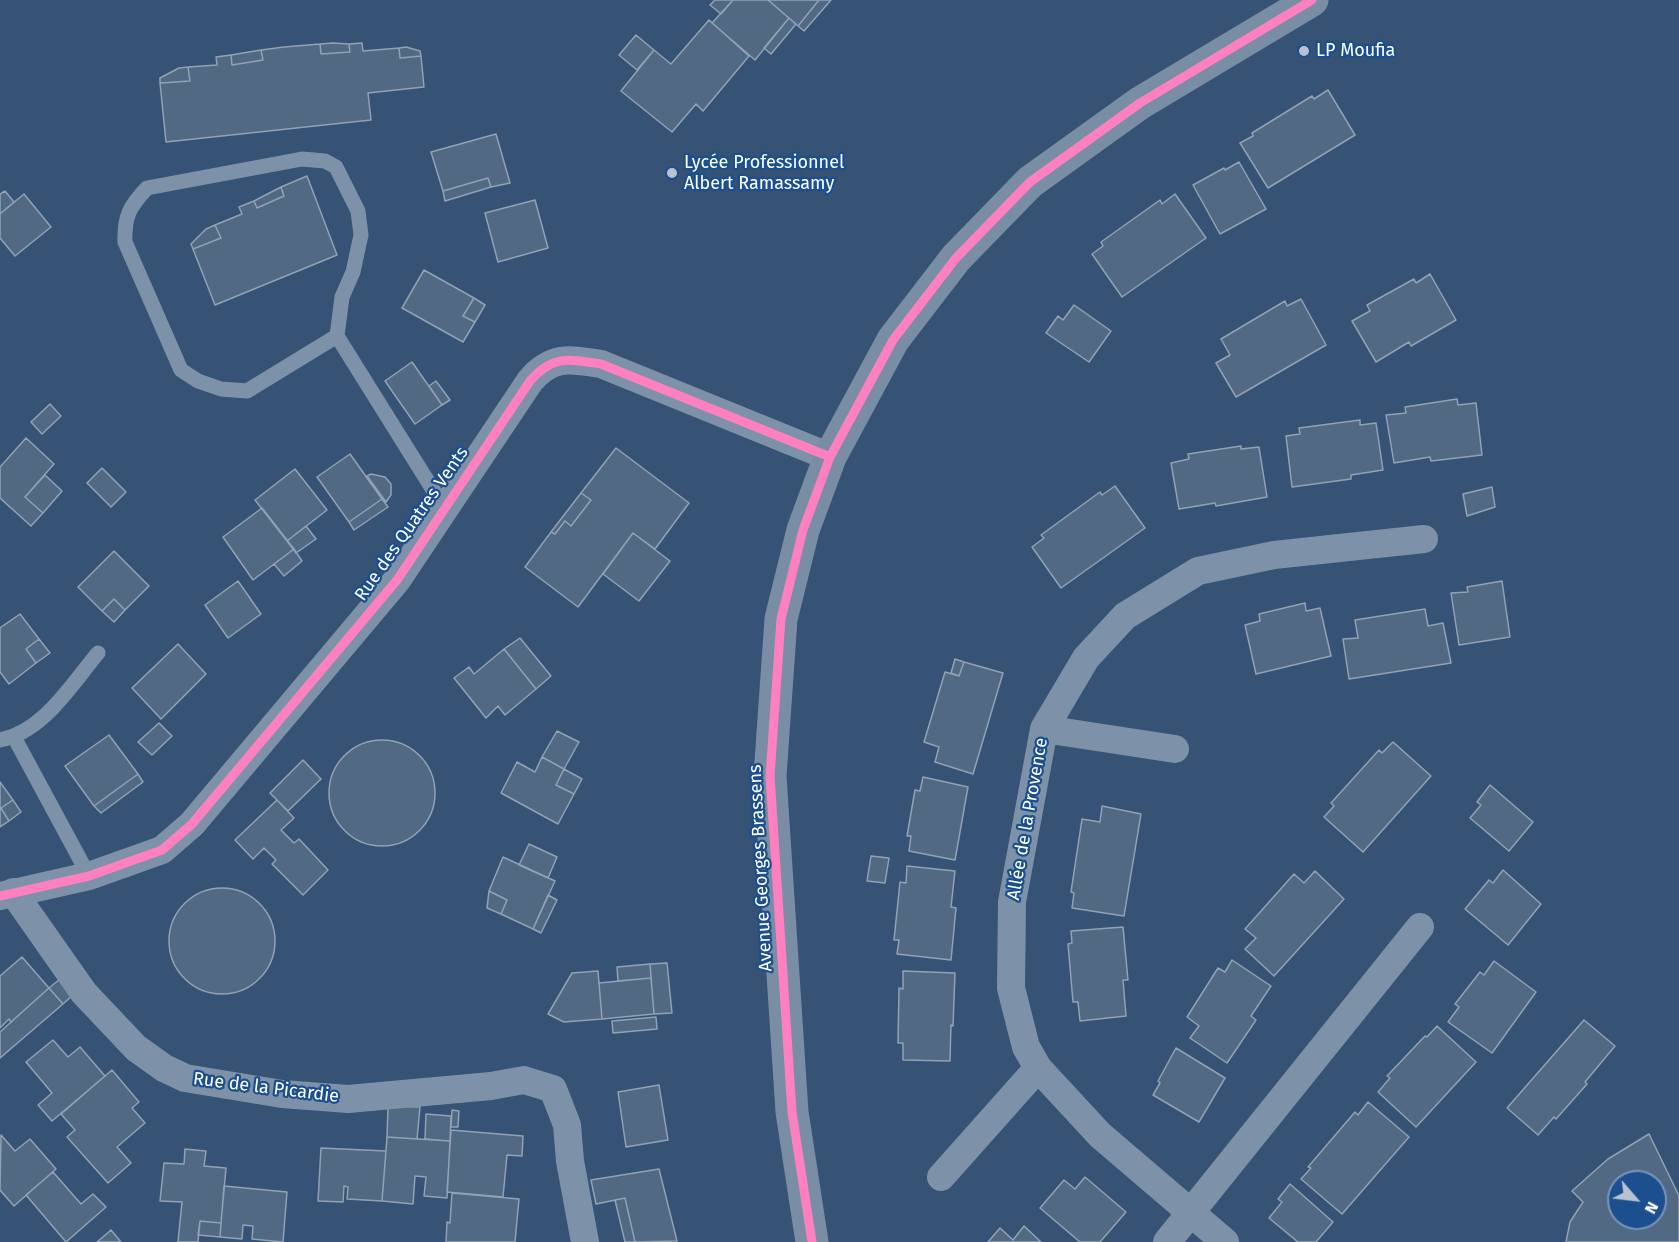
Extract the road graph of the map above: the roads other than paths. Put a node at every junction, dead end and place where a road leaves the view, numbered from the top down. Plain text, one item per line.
1 (1291, 0) edge
2 (1312, 0) edge
3 (1265, 26) junction
4 (337, 336) junction
5 (830, 457) junction
6 (445, 509) junction
7 (1424, 539) dead end
8 (98, 653) dead end
9 (1044, 729) junction
10 (7, 738) edge
11 (1175, 749) dead end
12 (89, 876) junction
13 (6, 894) edge
14 (1420, 927) dead end
15 (1038, 1068) junction
16 (941, 1177) dead end
17 (1191, 1212) junction
18 (585, 1242) edge
19 (812, 1242) edge
20 (1167, 1242) edge
21 (1225, 1242) edge

1 - 3 street, Avenue Georges Brassens
2 - 3 street, Avenue Georges Brassens
3 - 5 street, Avenue Georges Brassens
4 - 4 lane
4 - 6 lane
5 - 6 street, Rue des Quatres Vents
5 - 19 street, Avenue Georges Brassens
6 - 12 street, Rue des Quatres Vents
7 - 9 street, Allée de la Provence
8 - 10 lane
9 - 11 street
9 - 15 street, Allée de la Provence
10 - 12 lane
12 - 13 street, Rue des Quatres Vents
13 - 18 street, Rue de la Picardie
14 - 17 street
15 - 16 street
15 - 17 street, Allée de la Provence
17 - 20 street
17 - 21 street, Allée de la Provence

